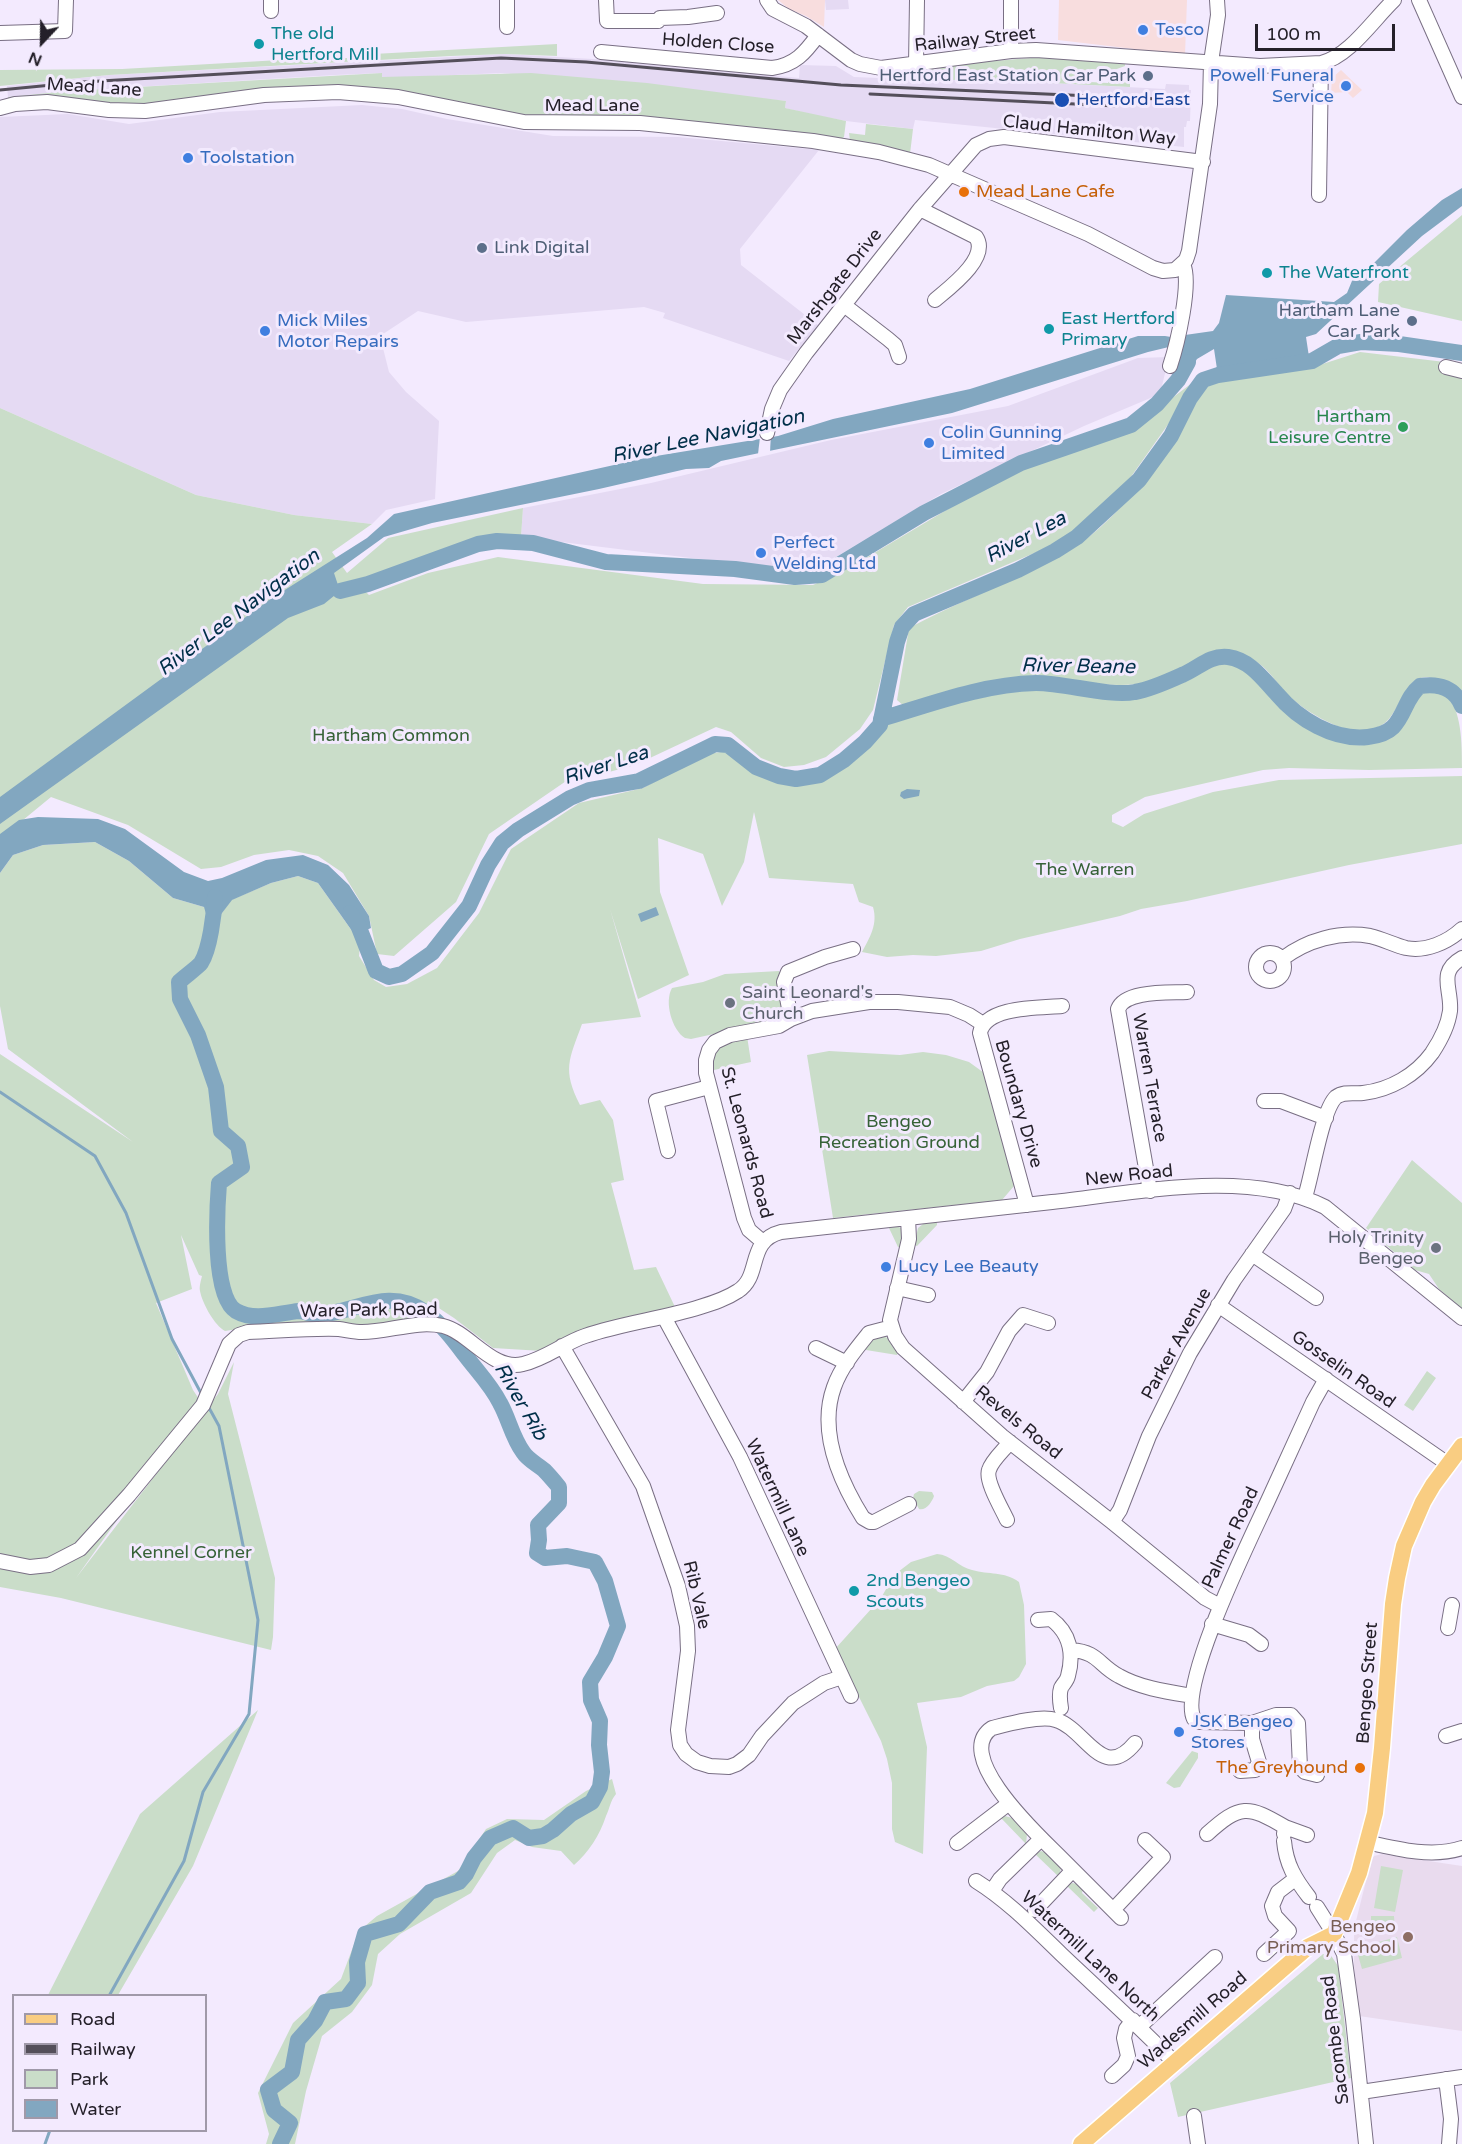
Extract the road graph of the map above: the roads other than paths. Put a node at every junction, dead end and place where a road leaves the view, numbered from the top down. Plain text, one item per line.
1 (66, 0) edge
2 (507, 0) edge
3 (606, 0) edge
4 (917, 0) edge
5 (1011, 0) edge
6 (1217, 0) edge
7 (1394, 0) edge
8 (1419, 0) edge
9 (768, 3) edge
10 (717, 13) dead end
11 (507, 27) dead end
12 (0, 33) edge
13 (818, 35) junction
14 (1011, 51) junction
15 (602, 52) dead end
16 (1211, 62) junction
17 (1322, 63) junction
18 (916, 65) junction
19 (1462, 97) edge
20 (0, 108) edge
21 (1203, 162) junction
22 (950, 173) junction
23 (1319, 195) dead end
24 (920, 209) junction
25 (1183, 264) junction
26 (1163, 271) junction
27 (1185, 289) junction
28 (935, 300) dead end
29 (844, 305) junction
30 (899, 357) dead end
31 (1170, 366) dead end
32 (1446, 367) dead end
33 (1462, 371) edge
34 (766, 433) dead end
35 (1462, 929) edge
36 (853, 949) dead end
37 (1462, 958) edge
38 (1282, 959) dead end
39 (1187, 992) dead end
40 (1062, 1006) dead end
41 (791, 1019) junction
42 (983, 1024) junction
43 (709, 1087) junction
44 (1264, 1101) dead end
45 (1326, 1118) junction
46 (668, 1150) dead end
47 (1150, 1191) junction
48 (1290, 1193) junction
49 (1305, 1197) junction
50 (1027, 1205) junction
51 (908, 1218) junction
52 (763, 1242) junction
53 (1252, 1254) junction
54 (897, 1288) junction
55 (928, 1295) dead end
56 (1316, 1298) dead end
57 (1218, 1305) junction
58 (664, 1317) junction
59 (1462, 1318) edge
60 (1048, 1323) dead end
61 (892, 1327) junction
62 (562, 1346) junction
63 (816, 1348) dead end
64 (847, 1364) junction
65 (1326, 1379) junction
66 (963, 1402) junction
67 (1010, 1442) junction
68 (1462, 1446) edge
69 (1448, 1464) junction
70 (909, 1504) dead end
71 (1006, 1520) dead end
72 (1112, 1522) junction
73 (0, 1561) edge
74 (1220, 1606) junction
75 (1038, 1620) dead end
76 (1212, 1624) junction
77 (1261, 1644) dead end
78 (1071, 1650) junction
79 (842, 1677) junction
80 (851, 1696) dead end
81 (1192, 1696) junction
82 (1061, 1708) dead end
83 (1252, 1723) junction
84 (1462, 1731) edge
85 (1446, 1736) dead end
86 (1135, 1743) dead end
87 (1240, 1771) dead end
88 (1317, 1775) dead end
89 (1008, 1804) junction
90 (1207, 1833) dead end
91 (1284, 1834) junction
92 (1307, 1835) dead end
93 (1041, 1839) junction
94 (1145, 1840) dead end
95 (1367, 1842) junction
96 (957, 1843) dead end
97 (1462, 1848) edge
98 (1073, 1870) junction
99 (1295, 1879) junction
100 (976, 1881) dead end
101 (992, 1891) junction
102 (1035, 1910) dead end
103 (1334, 1934) junction
104 (1264, 1954) dead end
105 (1215, 1957) dead end
106 (1136, 2023) junction
107 (1175, 2063) junction
108 (1112, 2076) dead end
109 (1462, 2077) edge
110 (1446, 2079) junction
111 (1361, 2092) junction
112 (1192, 2123) dead end
113 (1081, 2144) edge
114 (1198, 2144) edge
115 (1365, 2144) edge
116 (1449, 2144) edge

1 - 12 street
2 - 11 street
3 - 10 street
4 - 18 street
5 - 14 street
6 - 16 street
7 - 17 street, Railway Street
8 - 19 street
9 - 13 street, Railway Street
13 - 15 street, Holden Close
13 - 18 street, Railway Street
14 - 16 street, Railway Street
14 - 18 street, Railway Street
16 - 17 street, Railway Street
16 - 21 street
17 - 23 street
20 - 22 street, Mead Lane
21 - 22 street, Claud Hamilton Way
21 - 25 street
22 - 24 street, Marshgate Drive
22 - 26 street, Mead Lane
24 - 28 street
24 - 29 street, Marshgate Drive
25 - 26 street
25 - 27 street
26 - 27 street, Mead Lane
27 - 31 street
29 - 30 street
29 - 34 street, Marshgate Drive
32 - 33 street
35 - 38 street
36 - 41 street
37 - 45 street
39 - 47 street, Warren Terrace
40 - 42 street, Boundary Drive
41 - 42 street, St. Leonards Road
41 - 43 street, St. Leonards Road
42 - 50 street, Boundary Drive
43 - 46 street
43 - 52 street, St. Leonards Road
44 - 45 street
45 - 49 street
47 - 48 street, New Road
47 - 50 street, New Road
48 - 49 street, New Road
48 - 53 street, Parker Avenue
49 - 59 street, New Road
50 - 51 street, New Road
51 - 52 street, New Road
51 - 54 street
52 - 58 street, Ware Park Road
53 - 56 street
53 - 57 street, Parker Avenue
54 - 55 street
54 - 61 street
57 - 65 street, Gosselin Road
57 - 72 street, Parker Avenue
58 - 62 street, Ware Park Road
58 - 79 street, Watermill Lane
60 - 66 street
61 - 64 street
61 - 66 street, Revels Road
62 - 73 street, Ware Park Road
62 - 79 street, Rib Vale
63 - 64 street
64 - 70 street
65 - 69 street, Gosselin Road
65 - 74 street, Palmer Road
66 - 67 street, Revels Road
67 - 71 street
67 - 72 street, Revels Road
68 - 69 main road, Bengeo Street
69 - 95 main road, Bengeo Street
72 - 74 street, Revels Road
74 - 76 street, Palmer Road
75 - 78 street
76 - 77 street
76 - 81 street, Palmer Road
78 - 81 street
78 - 82 street
79 - 80 street, Watermill Lane
81 - 83 street, Palmer Road
83 - 87 street
83 - 88 street
84 - 85 street
86 - 89 street
89 - 93 street
89 - 96 street
90 - 91 street
91 - 92 street
91 - 99 street, Sacombe Road
93 - 98 street
93 - 101 street
94 - 98 street
95 - 97 street
95 - 103 main road, Bengeo Street
98 - 102 street
99 - 103 street, Sacombe Road
99 - 104 street
100 - 101 street, Watermill Lane North
101 - 106 street, Watermill Lane North
103 - 107 main road, Wadesmill Road
103 - 111 street, Sacombe Road
105 - 106 street
106 - 107 street, Watermill Lane North
106 - 108 street
107 - 113 main road, Wadesmill Road
109 - 110 street
110 - 111 street
110 - 116 street
111 - 115 street, Sacombe Road
112 - 114 street

